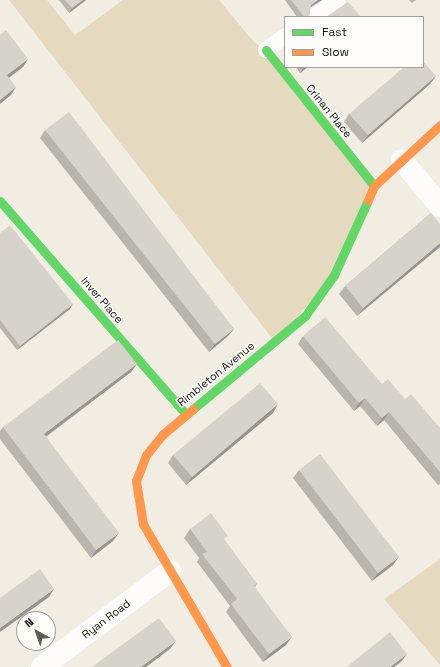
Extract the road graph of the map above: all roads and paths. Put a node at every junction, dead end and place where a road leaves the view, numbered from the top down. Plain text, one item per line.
1 (337, 1) edge
2 (314, 16) edge
3 (284, 37) edge
4 (266, 50) joint
5 (440, 125) edge
6 (402, 160) junction
7 (374, 186) junction
8 (0, 201) edge
9 (440, 206) edge
10 (186, 414) junction
11 (170, 571) junction
12 (42, 667) edge
13 (227, 667) edge

1 - 2 lane
3 - 4 lane
4 - 7 street, Crinan Place
5 - 6 street, Rimbleton Avenue
6 - 7 street, Rimbleton Avenue
6 - 9 street
7 - 10 street, Rimbleton Avenue
8 - 10 street, Inver Place
10 - 11 street, Rimbleton Avenue
11 - 12 street, Ryan Road
11 - 13 street, Rimbleton Avenue

